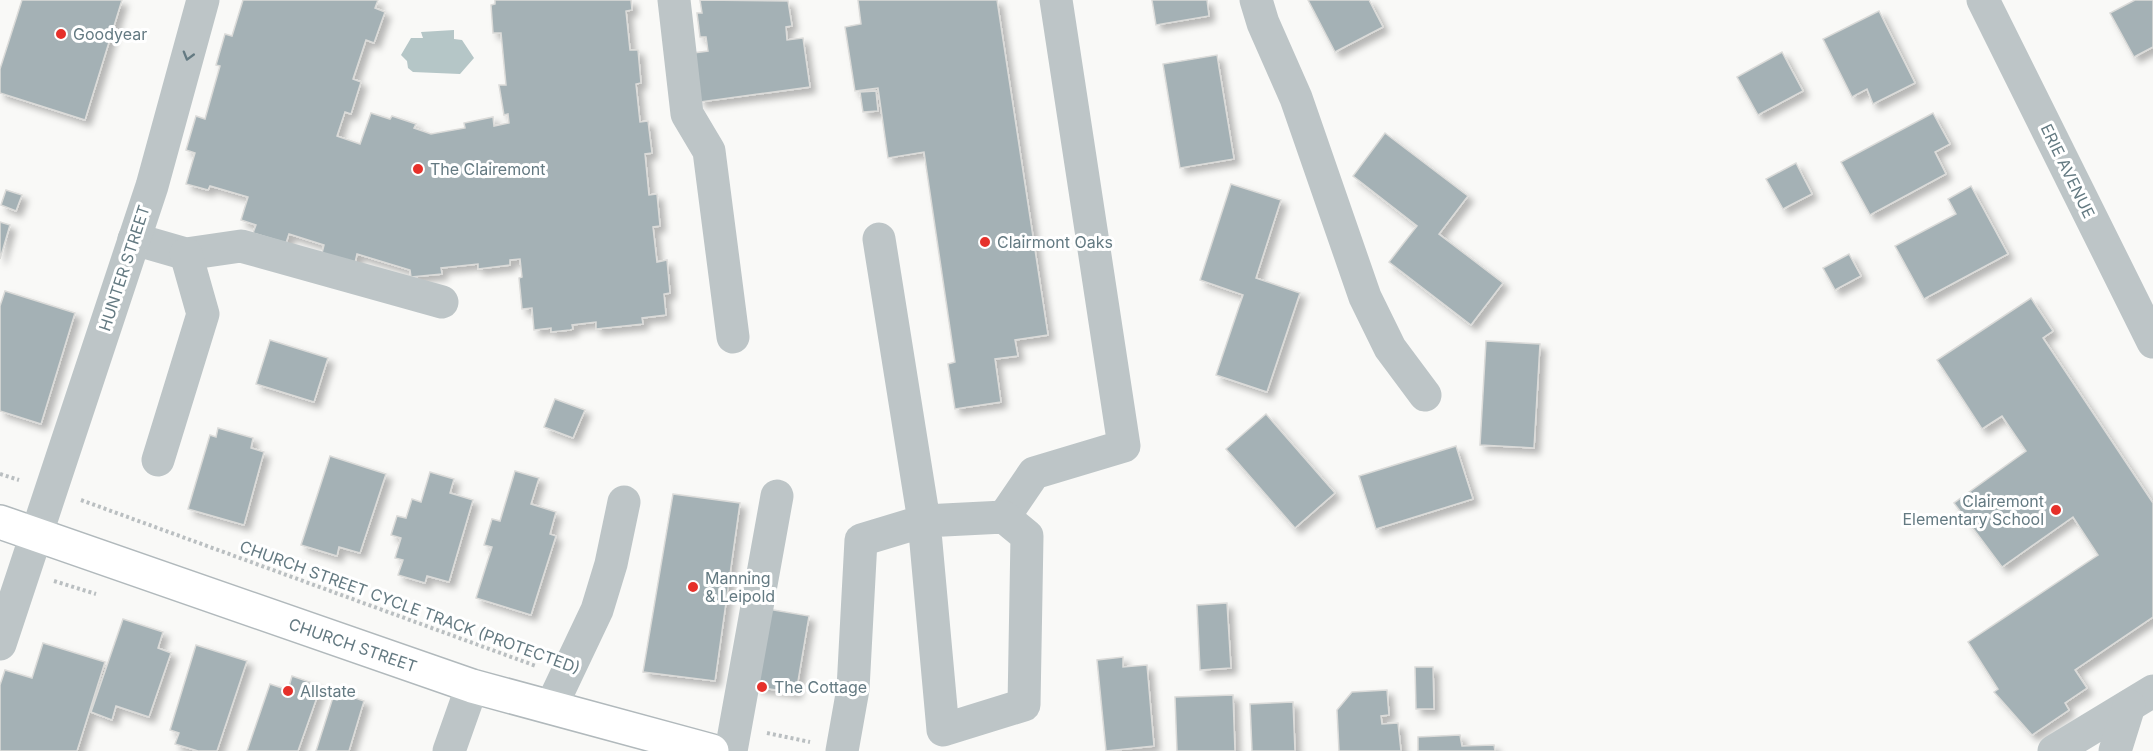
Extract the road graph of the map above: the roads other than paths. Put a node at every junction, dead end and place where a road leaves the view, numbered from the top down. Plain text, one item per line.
1 (203, 0) edge
2 (674, 0) edge
3 (1056, 0) edge
4 (1256, 0) edge
5 (1983, 0) edge
6 (134, 239) junction
7 (879, 239) dead end
8 (186, 254) junction
9 (442, 302) dead end
10 (733, 337) dead end
11 (2153, 342) edge
12 (1425, 395) dead end
13 (158, 460) dead end
14 (777, 496) dead end
15 (624, 502) dead end
16 (1004, 517) junction
17 (924, 521) junction
18 (0, 522) edge
19 (37, 534) junction
20 (0, 644) edge
21 (472, 686) junction
22 (2141, 698) edge
23 (551, 707) junction
24 (733, 738) edge
25 (830, 748) edge
26 (449, 751) edge
27 (712, 751) edge
28 (2054, 751) edge
29 (2115, 751) edge

1 -> 6 street, HUNTER STREET
2 - 10 street
3 - 16 street
4 - 12 street
5 - 11 street, ERIE AVENUE
6 - 8 street
6 - 19 street, HUNTER STREET
7 - 17 street
8 - 9 street
8 - 13 street
14 - 24 street
15 - 23 street
16 - 17 street
16 - 17 street
17 - 25 street
18 - 19 main road, CHURCH STREET
19 - 20 street, HUNTER STREET
19 - 21 main road, CHURCH STREET
21 - 23 main road, CHURCH STREET
21 - 26 street
22 - 28 street
22 - 29 street
23 - 27 main road, CHURCH STREET

